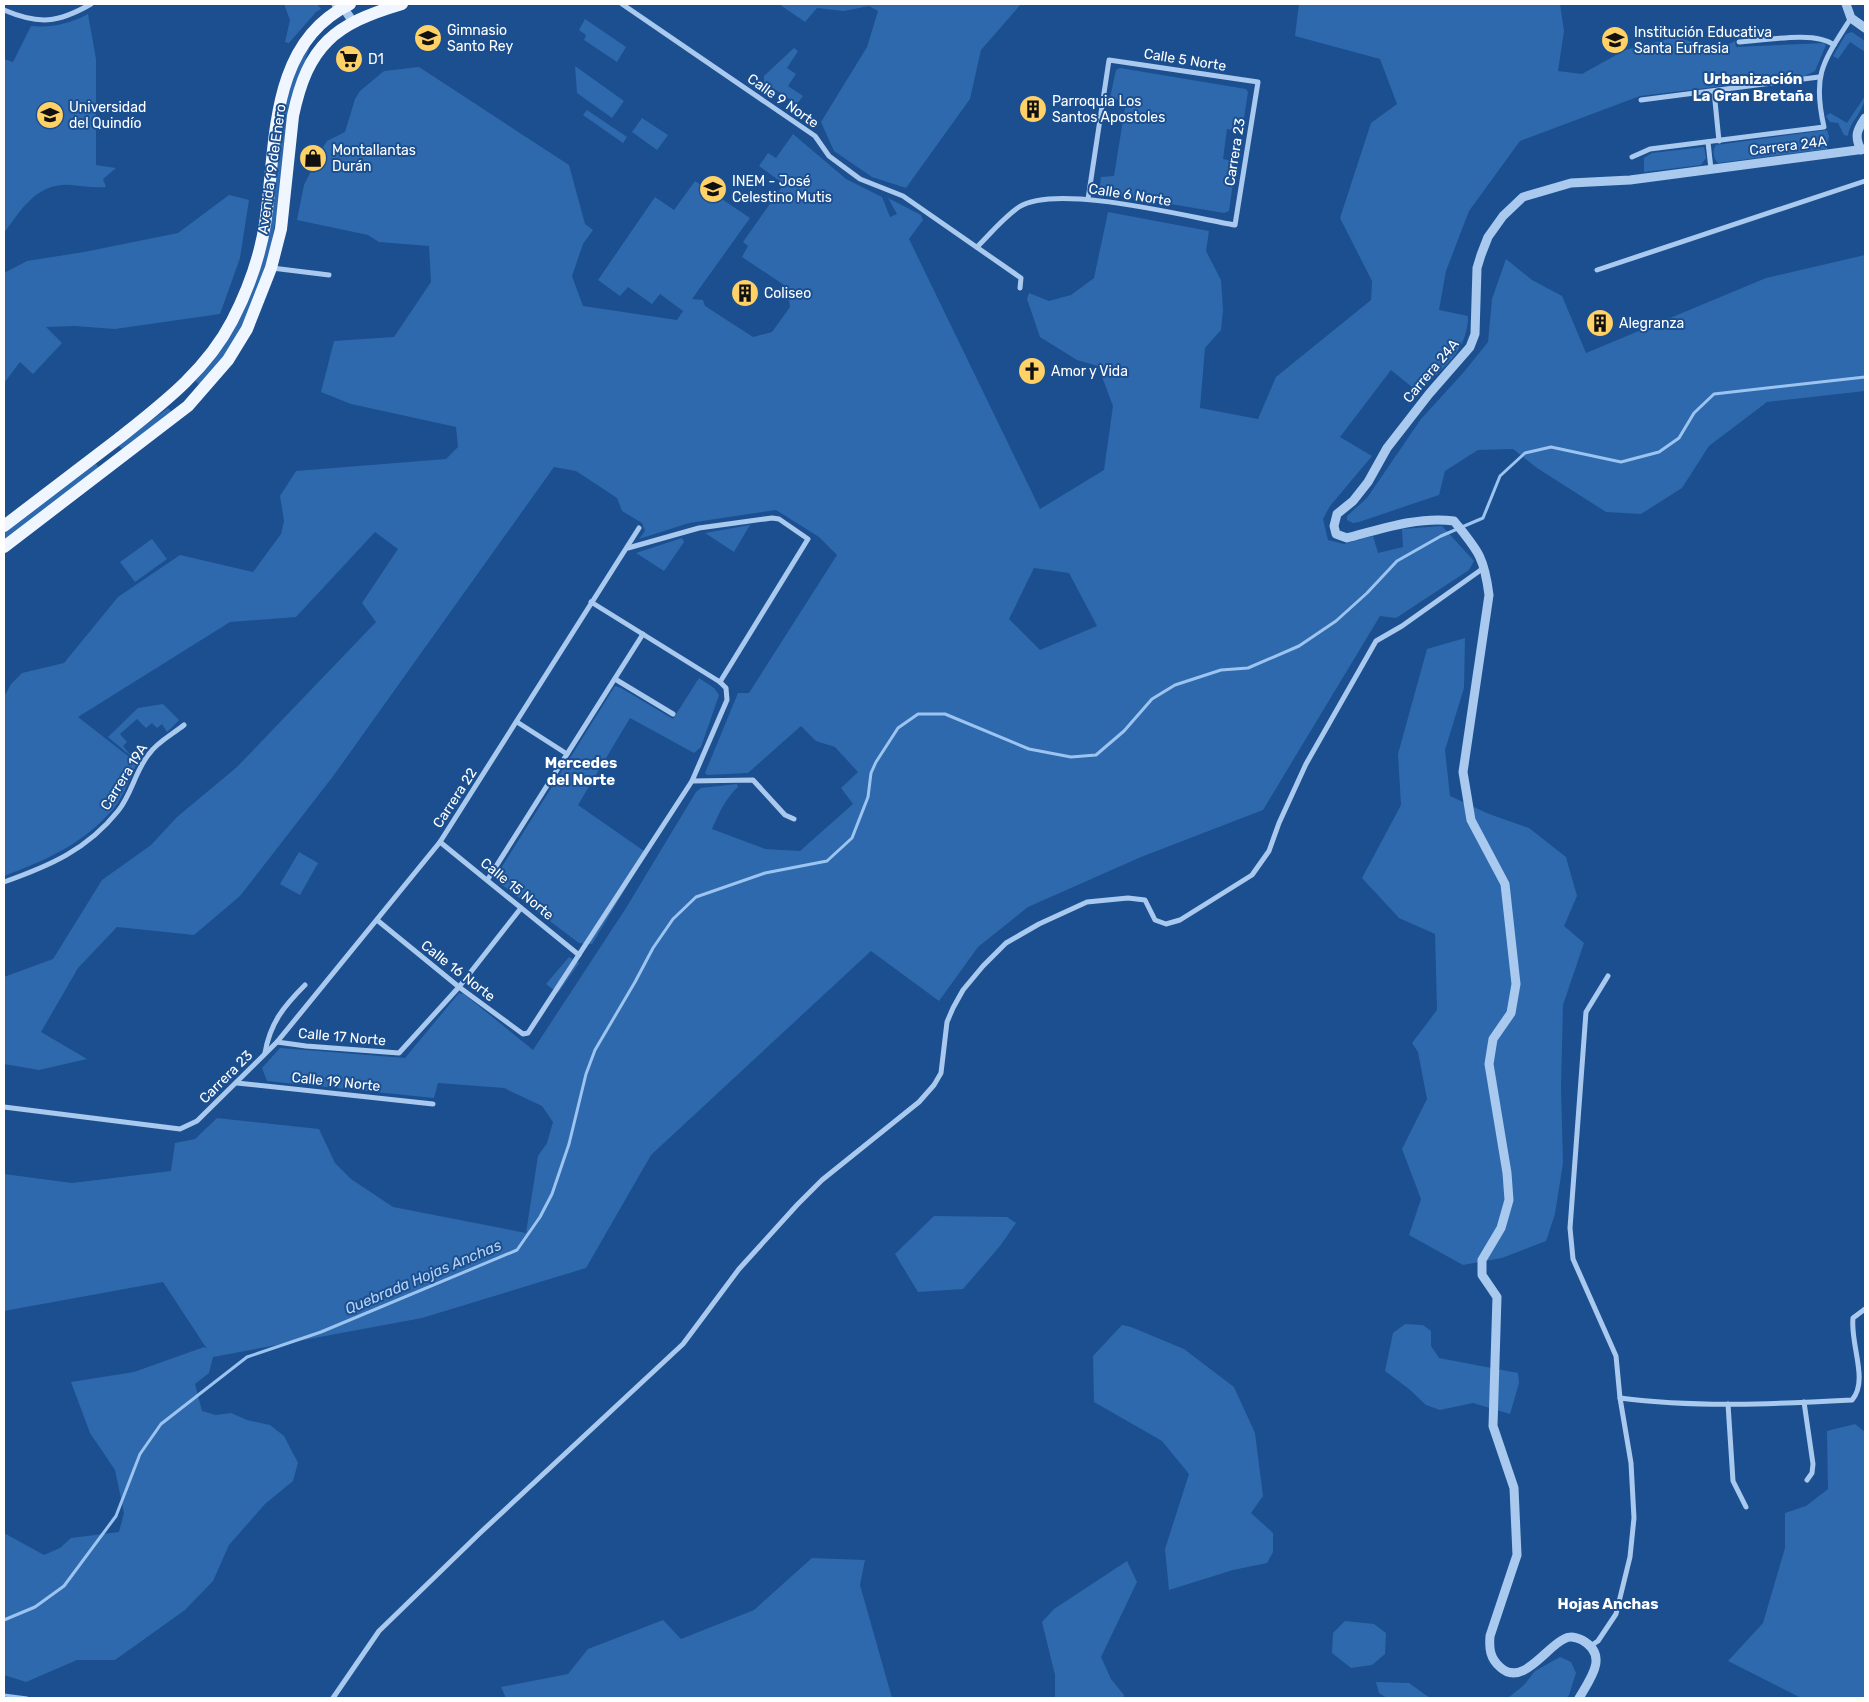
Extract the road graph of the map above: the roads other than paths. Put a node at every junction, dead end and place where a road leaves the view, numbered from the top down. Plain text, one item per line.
1 (91, 4) edge
2 (402, 4) edge
3 (622, 4) edge
4 (1846, 4) edge
5 (343, 5) edge
6 (4, 10) edge
7 (1851, 18) junction
8 (353, 22) junction
9 (1865, 28) edge
10 (1740, 42) dead end
11 (1834, 45) junction
12 (1819, 77) junction
13 (1258, 82) joint
14 (1714, 91) junction
15 (1641, 100) dead end
16 (1865, 118) edge
17 (1719, 140) junction
18 (1708, 142) junction
19 (1863, 150) edge
20 (1632, 157) dead end
21 (1711, 169) junction
22 (1865, 181) edge
23 (1088, 198) junction
24 (1235, 225) joint
25 (977, 247) junction
26 (272, 268) junction
27 (1597, 270) dead end
28 (329, 275) dead end
29 (1020, 288) dead end
30 (4, 526) edge
31 (639, 528) dead end
32 (4, 547) edge
33 (627, 548) junction
34 (1485, 567) junction
35 (591, 602) junction
36 (643, 634) junction
37 (615, 679) junction
38 (720, 682) junction
39 (673, 714) dead end
40 (517, 722) junction
41 (184, 725) dead end
42 (567, 754) junction
43 (692, 781) junction
44 (794, 819) dead end
45 (440, 842) junction
46 (488, 879) junction
47 (4, 882) edge
48 (521, 908) junction
49 (376, 920) junction
50 (579, 955) junction
51 (1608, 976) dead end
52 (305, 985) dead end
53 (459, 987) junction
54 (277, 1042) junction
55 (265, 1054) junction
56 (237, 1083) junction
57 (433, 1104) dead end
58 (4, 1107) edge
59 (1865, 1309) edge
60 (1620, 1398) junction
61 (1804, 1402) junction
62 (1728, 1404) junction
63 (1807, 1480) dead end
64 (1746, 1507) dead end
65 (1592, 1645) junction
66 (333, 1698) edge
67 (1580, 1698) edge

1 - 6 street
2 - 8 main road, Avenida 19 de Enero
3 - 25 street, Calle 9 Norte
4 - 7 street
5 - 8 street
5 - 30 main road, Avenida 19 de Enero
7 - 9 street
7 - 11 street
8 - 26 main road, Avenida 19 de Enero
10 - 11 street
11 - 12 street
12 - 14 street
12 - 17 street
13 - 23 street, Calle 5 Norte
13 - 24 street, Carrera 23
14 - 15 street
14 - 17 street
16 - 19 street, Carrera 24A
17 - 18 street
18 - 20 street
18 - 21 street
19 - 21 street, Carrera 24A
21 - 34 street, Carrera 24A
22 - 27 street
23 - 24 street, Calle 6 Norte
23 - 25 street, Calle 6 Norte
25 - 29 street, Calle 9 Norte
26 - 28 street
26 - 32 main road, Avenida 19 de Enero
31 - 33 street, Carrera 22
33 - 35 street, Carrera 22
33 - 38 street
34 - 65 street
34 - 66 street
35 - 36 street
35 - 40 street, Carrera 22
36 - 37 street
36 - 38 street
37 - 39 street
37 - 42 street
38 - 43 street
40 - 42 street
40 - 45 street, Carrera 22
41 - 47 street, Carrera 19A
42 - 46 street
43 - 44 street
43 - 50 street
45 - 46 street, Calle 15 Norte
45 - 49 street, Carrera 22
46 - 48 street, Calle 15 Norte
48 - 50 street, Calle 15 Norte
48 - 53 street
49 - 53 street, Calle 16 Norte
49 - 54 street, Carrera 22
50 - 53 street, Calle 16 Norte
51 - 60 street
52 - 55 street
53 - 54 street, Calle 17 Norte
54 - 55 street, Carrera 23
55 - 56 street, Carrera 23
56 - 57 street, Calle 19 Norte
56 - 58 street, Carrera 23
59 - 61 street
60 - 62 street
60 - 65 street
61 - 62 street
61 - 63 street
62 - 64 street
65 - 67 street

